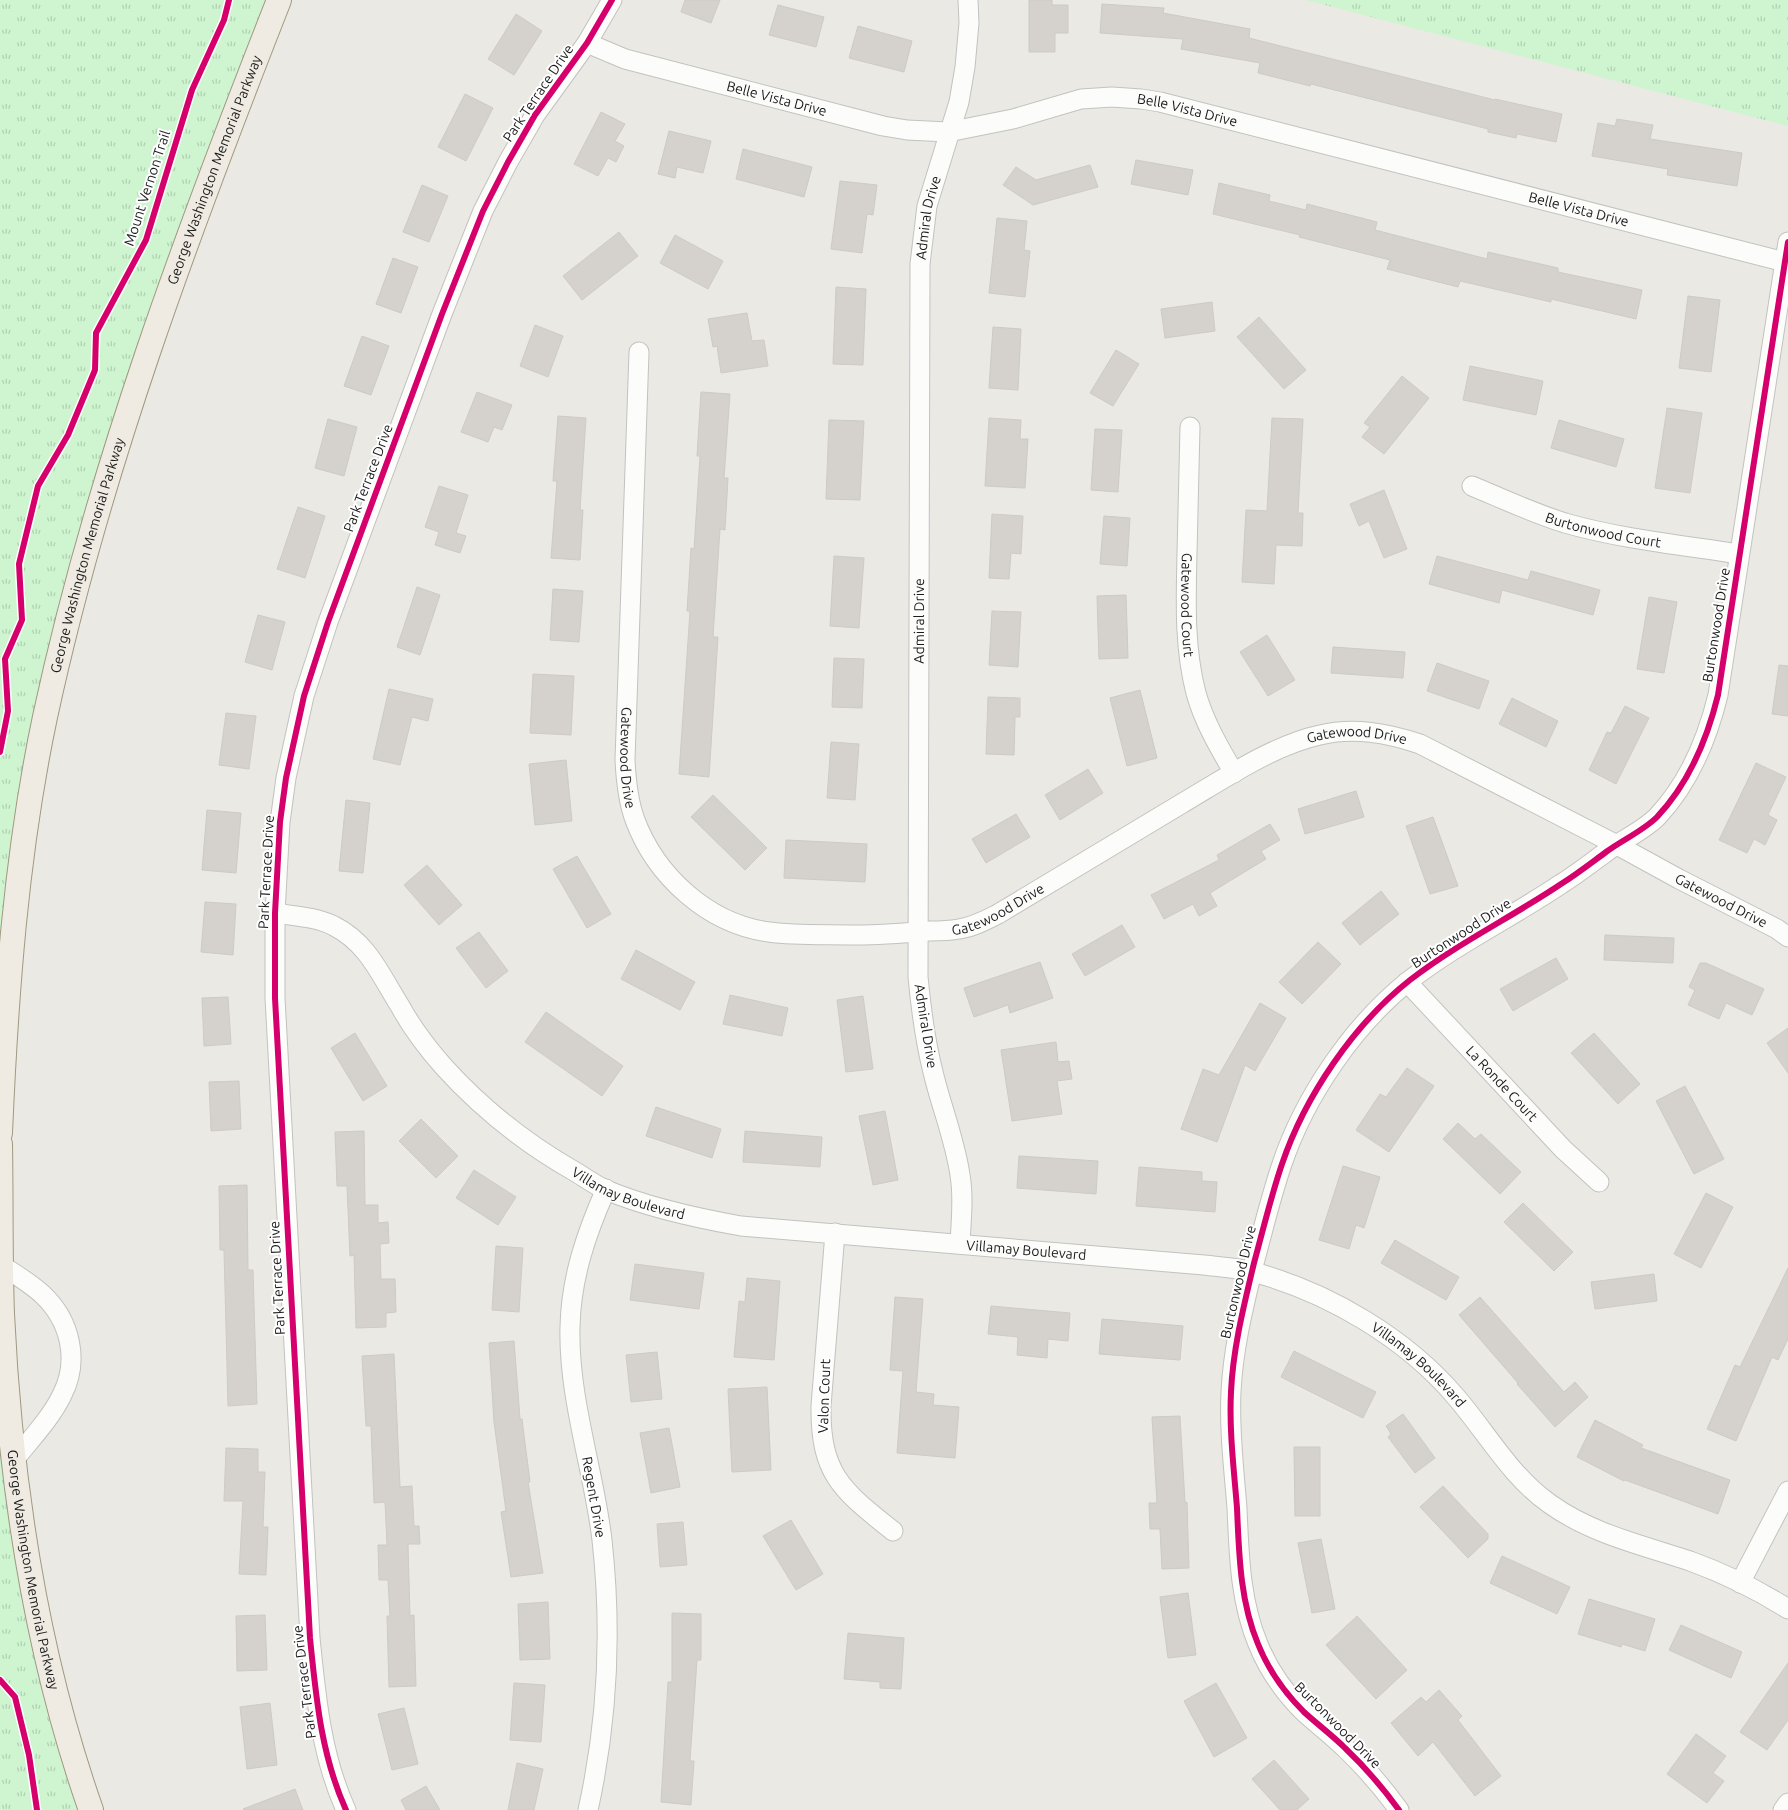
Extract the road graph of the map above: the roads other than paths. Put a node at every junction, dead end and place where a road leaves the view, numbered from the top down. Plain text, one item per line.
1 (279, 0) edge
2 (612, 0) edge
3 (968, 0) edge
4 (587, 42) junction
5 (948, 132) junction
6 (1788, 242) edge
7 (1785, 262) junction
8 (640, 352) dead end
9 (1190, 427) dead end
10 (1472, 486) dead end
11 (1739, 554) junction
12 (1234, 773) junction
13 (1616, 845) junction
14 (275, 913) junction
15 (917, 932) junction
16 (1788, 937) edge
17 (1407, 982) junction
18 (0, 1133) edge
19 (0, 1144) edge
20 (1599, 1182) dead end
21 (606, 1190) junction
22 (835, 1233) junction
23 (960, 1244) junction
24 (1, 1265) junction
25 (1252, 1272) junction
26 (14, 1460) junction
27 (1788, 1491) edge
28 (893, 1531) dead end
29 (1740, 1583) junction
30 (1788, 1609) edge
31 (1788, 1803) edge
32 (91, 1810) edge
33 (346, 1810) edge
34 (588, 1810) edge
35 (1399, 1810) edge
36 (1783, 1810) edge

1 - 18 main road, George Washington Memorial Parkway
2 - 4 street, Park Terrace Drive
3 - 5 street, Admiral Drive
4 - 5 street, Belle Vista Drive
4 - 14 street, Park Terrace Drive
5 - 7 street, Belle Vista Drive
5 - 15 street, Admiral Drive
6 - 7 street, Burtonwood Drive
7 - 11 street, Burtonwood Drive
8 - 15 street, Gatewood Drive
9 - 12 street, Gatewood Court
10 - 11 street, Burtonwood Court
11 - 13 street, Burtonwood Drive
12 - 13 street, Gatewood Drive
12 - 15 street, Gatewood Drive
13 - 16 street, Gatewood Drive
13 - 17 street, Burtonwood Drive
14 - 21 street, Villamay Boulevard
14 - 33 street, Park Terrace Drive
15 - 23 street, Admiral Drive
17 - 20 street, La Ronde Court
17 - 25 street, Burtonwood Drive
19 - 24 main road, George Washington Memorial Parkway
21 - 22 street, Villamay Boulevard
21 - 34 street, Regent Drive
22 - 23 street, Villamay Boulevard
22 - 28 street, Valon Court
23 - 25 street, Villamay Boulevard
24 - 26 main road, George Washington Memorial Parkway
24 - 26 street
25 - 29 street, Villamay Boulevard
25 - 35 street, Burtonwood Drive
26 - 32 main road, George Washington Memorial Parkway
27 - 29 street
29 - 30 street, Villamay Boulevard
31 - 36 street

